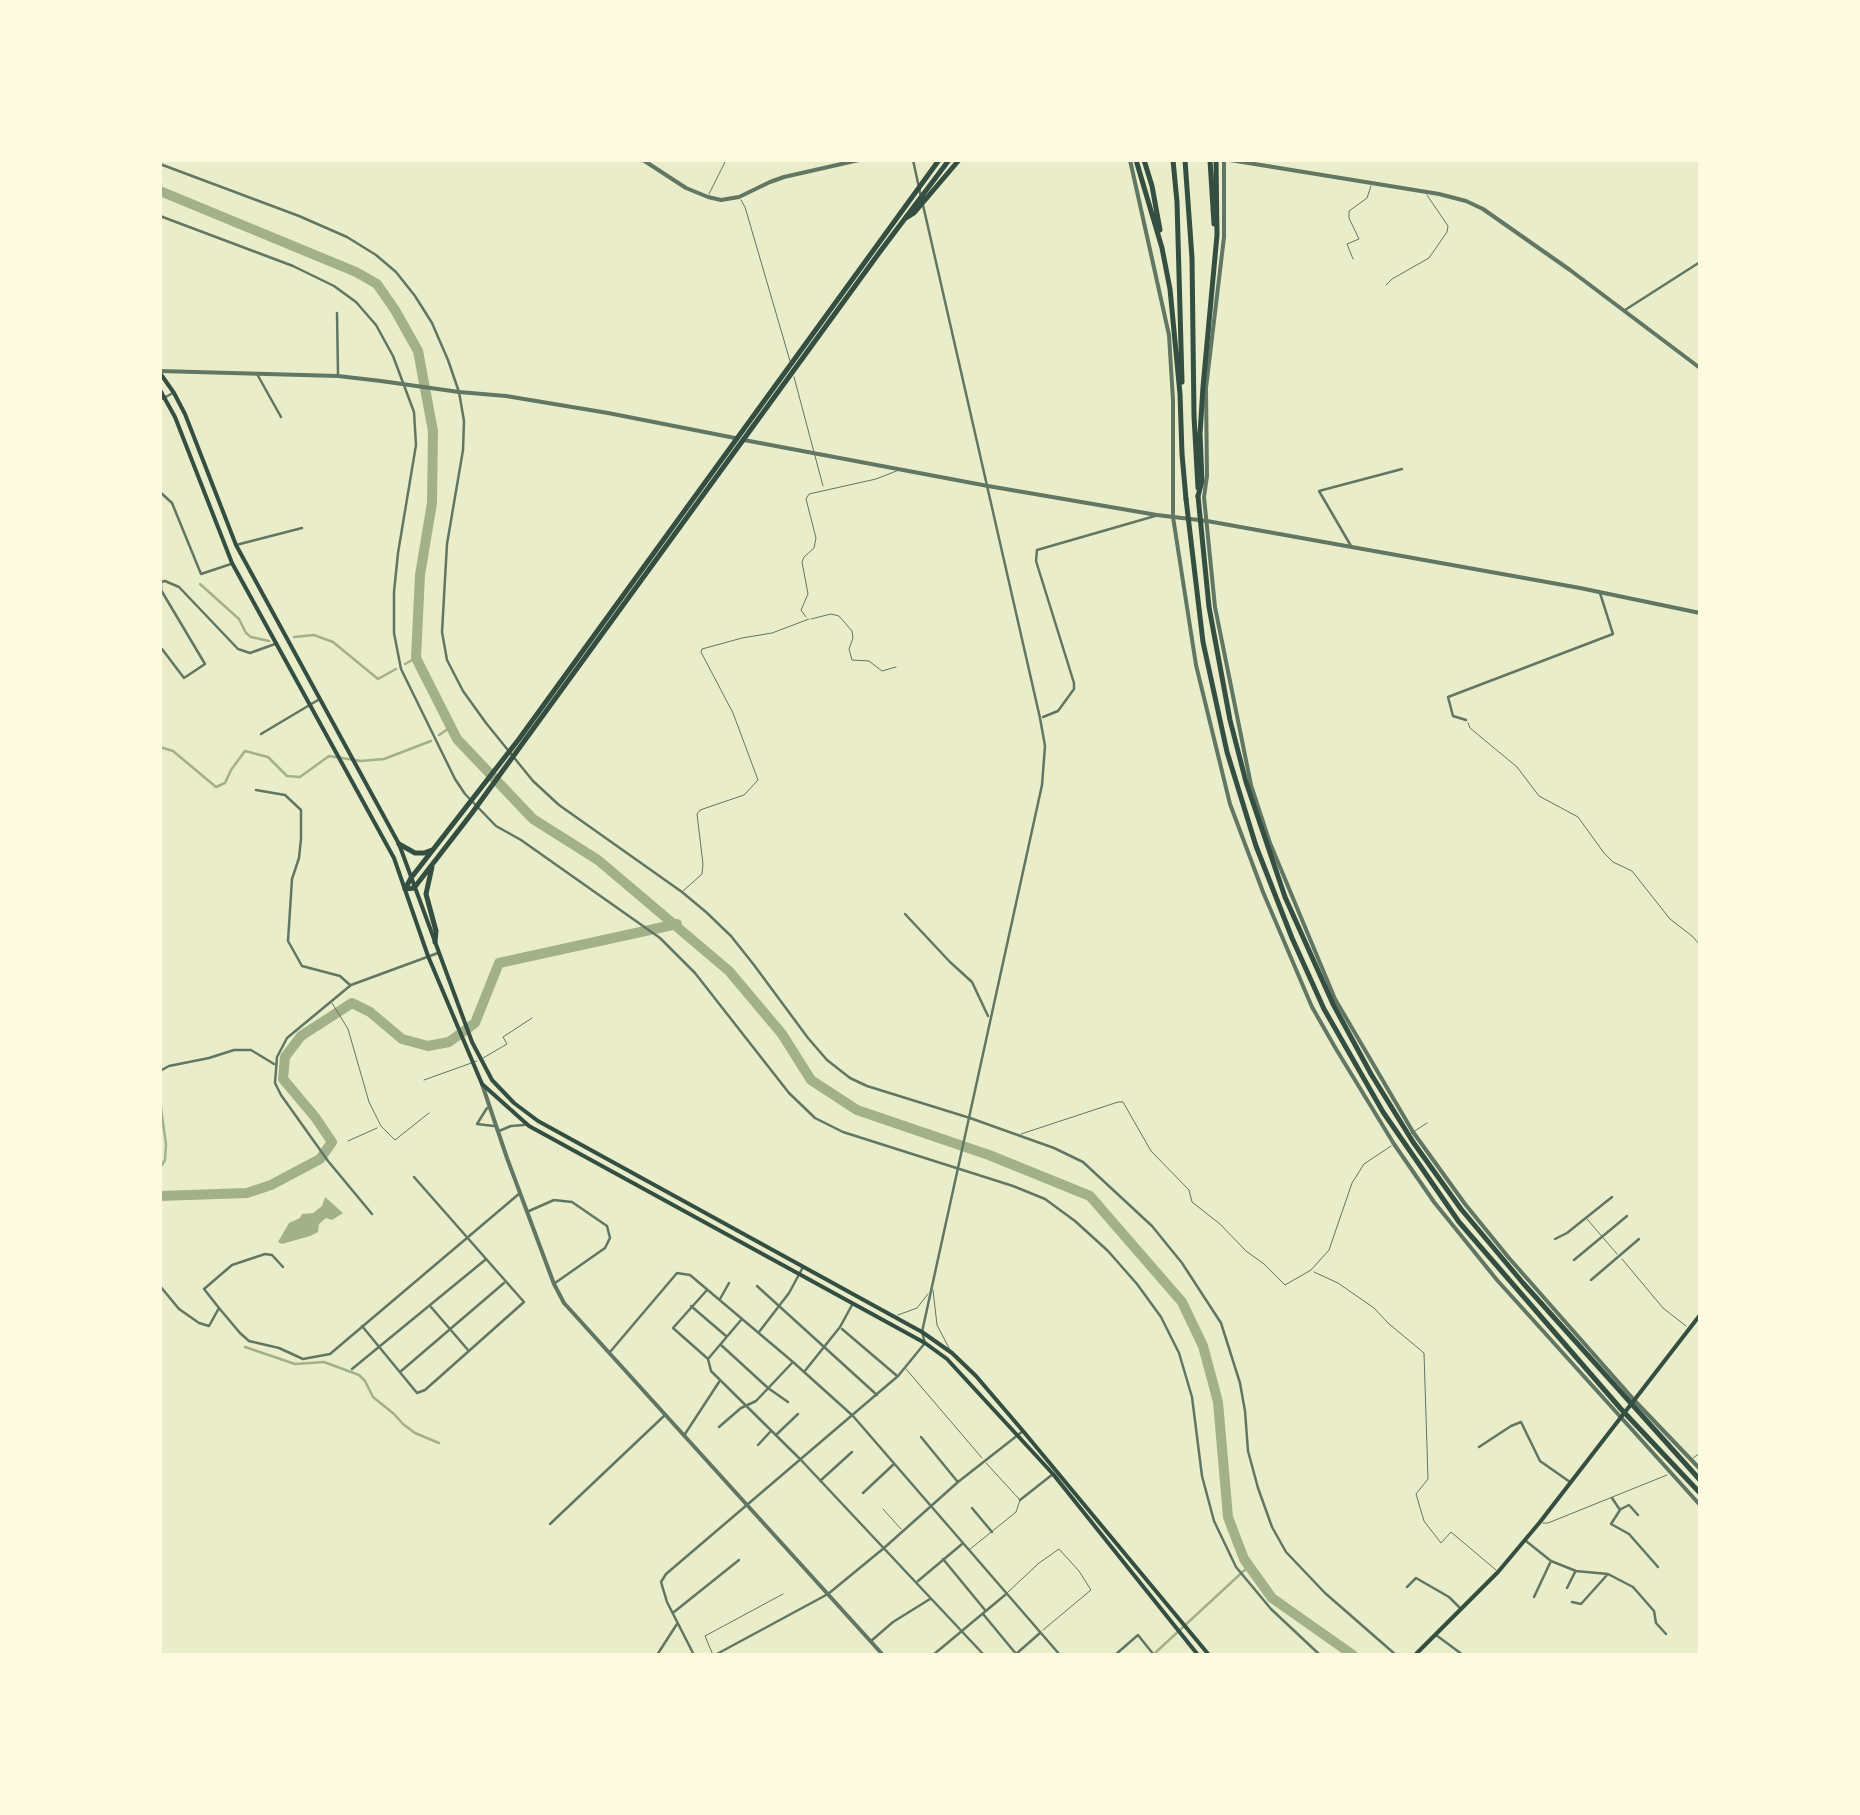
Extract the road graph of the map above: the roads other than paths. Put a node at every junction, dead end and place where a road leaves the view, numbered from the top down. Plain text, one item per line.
1 (642, 160) edge
2 (656, 160) edge
3 (726, 160) edge
4 (860, 160) edge
5 (913, 160) edge
6 (939, 160) edge
7 (949, 160) edge
8 (959, 160) edge
9 (1133, 160) edge
10 (1144, 160) edge
11 (1173, 160) edge
12 (1185, 160) edge
13 (1220, 160) edge
14 (160, 164) edge
15 (650, 165) junction
16 (1371, 182) junction
17 (1425, 192) junction
18 (739, 197) junction
19 (708, 198) junction
20 (160, 216) edge
21 (903, 220) junction
22 (1162, 248) junction
23 (1354, 259) dead end
24 (1700, 262) edge
25 (1386, 286) dead end
26 (1624, 310) junction
27 (337, 314) dead end
28 (1700, 368) edge
29 (160, 372) edge
30 (256, 373) junction
31 (338, 376) junction
32 (407, 385) junction
33 (160, 390) edge
34 (457, 392) junction
35 (174, 393) junction
36 (163, 399) edge
37 (281, 417) dead end
38 (815, 452) junction
39 (904, 468) junction
40 (1402, 469) dead end
41 (988, 486) junction
42 (824, 490) junction
43 (160, 492) edge
44 (1198, 496) junction
45 (1186, 499) junction
46 (1157, 515) junction
47 (1173, 517) junction
48 (1207, 521) junction
49 (302, 528) dead end
50 (236, 544) junction
51 (1351, 548) junction
52 (232, 563) junction
53 (251, 572) junction
54 (240, 579) junction
55 (1600, 592) junction
56 (1700, 612) edge
57 (809, 620) junction
58 (275, 644) junction
59 (162, 649) edge
60 (896, 667) dead end
61 (320, 700) junction
62 (310, 706) junction
63 (1040, 718) junction
64 (1466, 720) joint
65 (261, 734) dead end
66 (256, 790) dead end
67 (399, 844) junction
68 (435, 849) junction
69 (432, 866) junction
70 (411, 878) junction
71 (414, 888) junction
72 (405, 889) junction
73 (682, 892) junction
74 (905, 914) dead end
75 (436, 942) junction
76 (1700, 946) edge
77 (439, 952) junction
78 (428, 956) junction
79 (351, 986) junction
80 (330, 1001) junction
81 (532, 1018) dead end
82 (990, 1018) junction
83 (477, 1061) junction
84 (276, 1065) junction
85 (160, 1072) edge
86 (424, 1080) dead end
87 (492, 1080) junction
88 (482, 1084) junction
89 (490, 1104) junction
90 (429, 1113) dead end
91 (970, 1121) junction
92 (1427, 1124) dead end
93 (380, 1126) junction
94 (529, 1126) junction
95 (497, 1129) junction
96 (1413, 1132) junction
97 (1018, 1135) junction
98 (348, 1142) dead end
99 (1394, 1144) junction
100 (959, 1167) junction
101 (414, 1177) dead end
102 (521, 1192) junction
103 (1612, 1197) dead end
104 (528, 1212) junction
105 (372, 1214) dead end
106 (1628, 1216) dead end
107 (1587, 1219) junction
108 (1602, 1236) junction
109 (468, 1237) junction
110 (1555, 1239) dead end
111 (1640, 1239) dead end
112 (1619, 1256) junction
113 (486, 1259) junction
114 (1574, 1260) dead end
115 (283, 1268) dead end
116 (802, 1268) junction
117 (1311, 1270) junction
118 (798, 1276) junction
119 (1591, 1280) dead end
120 (505, 1282) junction
121 (729, 1282) dead end
122 (554, 1284) junction
123 (160, 1286) edge
124 (758, 1286) dead end
125 (932, 1287) junction
126 (707, 1290) junction
127 (719, 1300) junction
128 (780, 1305) junction
129 (852, 1305) junction
130 (430, 1306) junction
131 (691, 1306) junction
132 (220, 1308) junction
133 (1700, 1315) edge
134 (893, 1316) junction
135 (742, 1319) junction
136 (362, 1326) junction
137 (840, 1327) junction
138 (450, 1328) junction
139 (1690, 1329) junction
140 (922, 1332) junction
141 (758, 1333) junction
142 (727, 1337) junction
143 (721, 1344) junction
144 (925, 1344) junction
145 (825, 1346) junction
146 (378, 1348) junction
147 (469, 1352) junction
148 (952, 1353) junction
149 (609, 1354) junction
150 (708, 1359) junction
151 (793, 1362) junction
152 (906, 1369) junction
153 (352, 1370) dead end
154 (804, 1372) junction
155 (399, 1373) junction
156 (898, 1376) junction
157 (720, 1381) junction
158 (768, 1388) junction
159 (877, 1395) junction
160 (1635, 1401) junction
161 (788, 1402) dead end
162 (748, 1406) junction
163 (666, 1414) junction
164 (798, 1414) dead end
165 (853, 1416) junction
166 (1621, 1418) junction
167 (719, 1428) dead end
168 (771, 1431) junction
169 (1023, 1431) junction
170 (684, 1435) junction
171 (775, 1436) junction
172 (1016, 1436) junction
173 (921, 1437) dead end
174 (758, 1445) dead end
175 (1479, 1446) dead end
176 (852, 1452) dead end
177 (1700, 1454) edge
178 (800, 1460) junction
179 (984, 1460) junction
180 (1691, 1460) junction
181 (895, 1463) junction
182 (1700, 1469) edge
183 (1670, 1473) junction
184 (1053, 1474) junction
185 (820, 1480) junction
186 (1700, 1480) edge
187 (958, 1482) junction
188 (1571, 1483) junction
189 (863, 1492) dead end
190 (1700, 1494) edge
191 (1612, 1498) junction
192 (1020, 1500) junction
193 (1700, 1505) edge
194 (748, 1506) junction
195 (931, 1506) junction
196 (972, 1508) dead end
197 (883, 1510) dead end
198 (1620, 1510) junction
199 (1638, 1515) dead end
200 (1540, 1522) junction
201 (550, 1524) dead end
202 (903, 1531) junction
203 (992, 1532) junction
204 (1524, 1540) junction
205 (963, 1543) junction
206 (884, 1548) junction
207 (969, 1550) junction
208 (944, 1559) junction
209 (739, 1560) dead end
210 (1550, 1562) junction
211 (1658, 1567) dead end
212 (1576, 1571) junction
213 (1498, 1572) junction
214 (1608, 1574) junction
215 (917, 1583) junction
216 (1407, 1587) dead end
217 (1567, 1588) dead end
218 (1007, 1592) junction
219 (783, 1594) dead end
220 (828, 1594) junction
221 (1534, 1596) dead end
222 (931, 1598) junction
223 (1572, 1602) dead end
224 (1461, 1609) junction
225 (673, 1612) junction
226 (984, 1612) junction
227 (678, 1622) junction
228 (962, 1630) junction
229 (1041, 1632) junction
230 (1435, 1634) junction
231 (1666, 1634) dead end
232 (870, 1641) junction
233 (1153, 1654) edge
234 (1418, 1654) edge
235 (657, 1655) edge
236 (694, 1655) edge
237 (714, 1655) edge
238 (883, 1655) edge
239 (934, 1655) edge
240 (984, 1655) edge
241 (1016, 1655) edge
242 (1060, 1655) edge
243 (1114, 1655) edge
244 (1198, 1655) edge
245 (1209, 1655) edge
246 (1320, 1655) edge
247 (1396, 1655) edge
248 (1463, 1655) edge

1 - 15 street
2 - 15 lane
3 - 19 lane
4 - 18 street
5 - 41 street
6 - 68 highway
7 - 21 highway
8 - 21 highway
9 - 22 highway
9 - 47 street
10 - 22 highway
11 - 45 highway
12 - 44 highway
13 - 16 street
13 - 44 highway
13 - 48 street
14 - 34 street
15 - 19 street
16 - 17 street
16 - 23 lane
17 - 25 lane
17 - 26 street
18 - 19 street
18 - 38 lane
20 - 32 street
21 - 69 highway
22 - 45 highway
24 - 26 street
26 - 28 street
27 - 31 street
29 - 30 street
29 - 35 main road
30 - 31 street
30 - 37 street
31 - 32 street
32 - 34 street
32 - 100 street
33 - 36 main road
34 - 38 street
34 - 73 street
35 - 36 street
35 - 50 main road
36 - 52 main road
38 - 39 street
38 - 42 lane
39 - 41 street
39 - 42 lane
40 - 51 street
41 - 46 street
41 - 63 street
42 - 57 lane
43 - 52 street
44 - 186 highway
45 - 190 highway
46 - 47 street
46 - 63 street
47 - 48 street
47 - 99 street
48 - 51 street
48 - 96 street
49 - 50 street
50 - 53 main road
51 - 55 street
52 - 54 main road
53 - 54 main road
53 - 61 main road
54 - 58 main road
55 - 56 street
55 - 64 street
57 - 60 lane
57 - 73 lane
58 - 59 street
58 - 62 main road
61 - 62 street
61 - 67 main road
62 - 65 street
62 - 72 main road
63 - 82 street
64 - 76 lane
66 - 79 street
67 - 68 highway
67 - 70 main road
68 - 70 highway
69 - 71 highway
69 - 75 highway
70 - 71 main road
70 - 72 highway
71 - 72 highway
71 - 75 main road
72 - 78 main road
73 - 91 street
74 - 82 street
75 - 77 main road
77 - 78 street
77 - 83 main road
78 - 79 street
78 - 83 main road
79 - 80 street
80 - 84 street
80 - 93 lane
81 - 83 lane
82 - 91 street
83 - 86 lane
83 - 87 main road
83 - 88 main road
84 - 85 street
84 - 105 street
87 - 88 street
87 - 116 main road
88 - 89 street
88 - 94 main road
89 - 95 street
89 - 95 street
90 - 93 lane
91 - 97 street
91 - 100 street
92 - 96 lane
93 - 98 lane
94 - 95 street
94 - 118 main road
95 - 102 street
96 - 99 lane
96 - 160 street
97 - 117 lane
97 - 247 street
99 - 117 lane
99 - 166 street
100 - 125 street
100 - 246 street
101 - 109 street
102 - 104 street
102 - 109 street
103 - 107 street
104 - 122 street
104 - 122 street
106 - 108 street
107 - 108 lane
107 - 110 street
108 - 112 lane
108 - 114 street
109 - 113 street
109 - 136 street
111 - 112 street
112 - 119 street
112 - 139 lane
113 - 120 street
113 - 130 street
115 - 132 street
116 - 118 street
116 - 134 main road
117 - 213 lane
118 - 128 street
118 - 129 main road
120 - 138 street
120 - 147 street
121 - 127 street
122 - 149 street
123 - 132 street
124 - 128 street
125 - 134 lane
125 - 140 street
125 - 148 lane
126 - 127 street
126 - 131 street
126 - 149 street
127 - 135 street
128 - 141 street
128 - 145 street
129 - 137 street
129 - 144 main road
130 - 138 street
130 - 146 street
131 - 142 street
131 - 150 street
132 - 136 street
133 - 139 main road
134 - 140 main road
135 - 141 street
135 - 142 street
136 - 146 street
137 - 145 street
137 - 156 street
138 - 147 street
138 - 155 street
139 - 160 main road
140 - 144 street
140 - 148 main road
141 - 151 street
142 - 143 street
143 - 150 street
143 - 158 street
144 - 152 street
144 - 172 main road
145 - 154 street
145 - 159 street
146 - 153 street
146 - 155 street
147 - 155 street
148 - 169 main road
149 - 163 street
150 - 157 street
151 - 154 street
151 - 158 street
152 - 156 street
152 - 179 lane
154 - 165 street
156 - 159 street
157 - 162 street
157 - 170 street
158 - 161 street
158 - 162 street
159 - 165 street
160 - 166 main road
160 - 180 street
162 - 167 street
162 - 168 street
163 - 170 street
163 - 201 street
164 - 171 street
165 - 178 street
165 - 181 street
166 - 183 street
166 - 188 main road
168 - 171 street
168 - 174 street
169 - 172 street
169 - 245 main road
170 - 194 street
171 - 178 street
172 - 179 street
172 - 184 main road
173 - 187 street
175 - 188 street
176 - 185 street
177 - 180 lane
178 - 185 street
178 - 194 street
179 - 187 street
179 - 192 lane
180 - 182 street
180 - 183 lane
181 - 189 street
181 - 195 street
183 - 191 lane
183 - 193 street
184 - 192 street
184 - 244 main road
185 - 206 street
187 - 195 street
188 - 200 main road
191 - 198 street
191 - 200 lane
192 - 203 lane
194 - 220 street
194 - 225 street
195 - 202 street
195 - 205 street
196 - 203 street
197 - 202 lane
198 - 199 street
198 - 211 street
200 - 204 main road
202 - 206 street
203 - 207 lane
204 - 210 street
204 - 213 main road
205 - 207 street
205 - 208 street
206 - 215 street
206 - 220 street
207 - 218 street
208 - 215 street
208 - 226 street
209 - 225 street
210 - 212 street
210 - 221 street
212 - 214 street
212 - 217 street
213 - 224 main road
214 - 223 street
214 - 231 street
215 - 222 street
216 - 224 street
218 - 226 street
218 - 229 street
218 - 229 lane
219 - 237 lane
220 - 232 street
220 - 237 street
222 - 228 street
222 - 232 street
224 - 230 main road
225 - 227 street
226 - 228 street
226 - 241 street
227 - 235 street
227 - 236 street
228 - 239 street
228 - 240 street
229 - 241 street
229 - 242 street
230 - 234 main road
230 - 248 street
232 - 238 street
233 - 243 street

